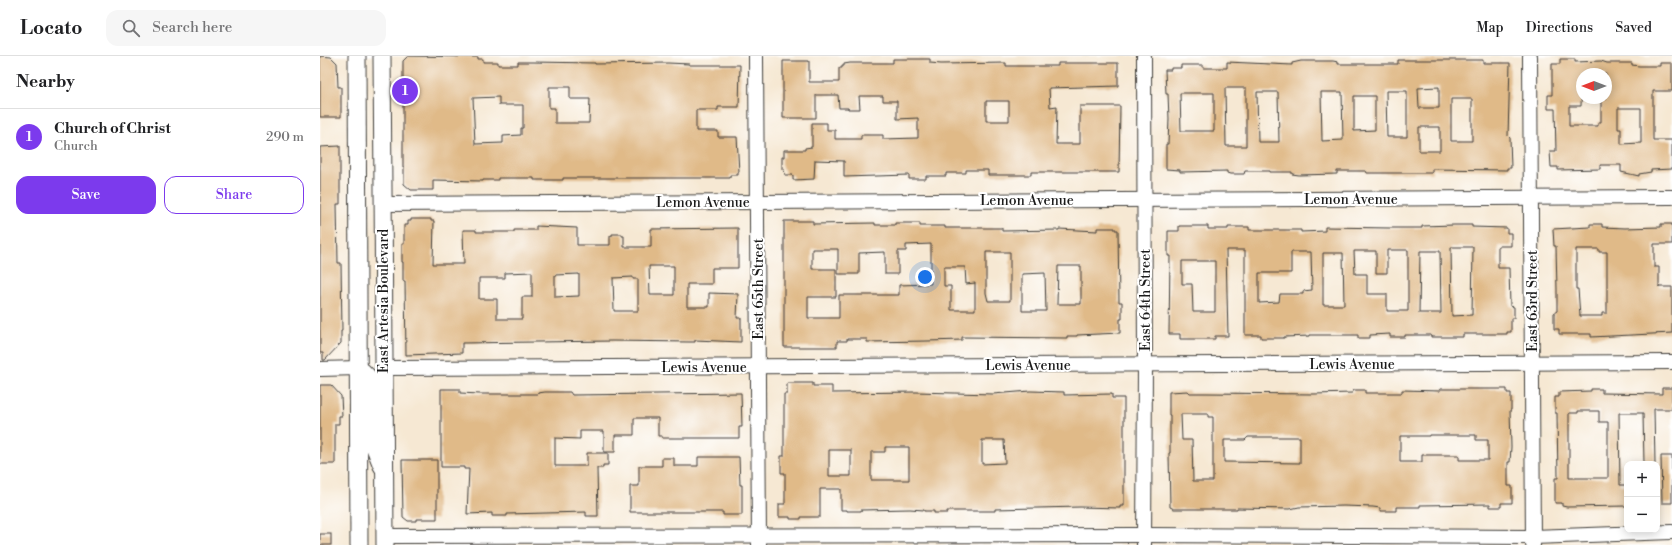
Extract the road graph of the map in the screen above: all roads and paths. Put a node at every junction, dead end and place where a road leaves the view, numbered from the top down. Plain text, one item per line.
1 (357, 56) edge
2 (382, 56) edge
3 (756, 56) edge
4 (1144, 56) edge
5 (1530, 56) edge
6 (1672, 197) edge
7 (1531, 198) junction
8 (1145, 200) junction
9 (757, 202) junction
10 (383, 204) junction
11 (358, 288) junction
12 (1672, 362) edge
13 (1532, 363) junction
14 (1145, 365) junction
15 (758, 366) junction
16 (359, 368) junction
17 (383, 368) junction
18 (320, 369) edge
19 (385, 475) junction
20 (1672, 532) edge
21 (385, 540) edge
22 (759, 540) edge
23 (1144, 540) edge
24 (1533, 541) edge
25 (358, 545) edge

1 - 11 main road, East Artesia Boulevard
2 - 10 main road, East Artesia Boulevard
3 - 9 street, East 65th Street
4 - 8 street, East 64th Street
5 - 7 street, East 63rd Street
6 - 7 street, Lemon Avenue
7 - 8 street, Lemon Avenue
7 - 13 street, East 63rd Street
8 - 9 street, Lemon Avenue
8 - 14 street, East 64th Street
9 - 10 street, Lemon Avenue
9 - 15 street, East 65th Street
10 - 17 main road, East Artesia Boulevard
11 - 16 main road, East Artesia Boulevard
11 - 17 main road
12 - 13 street, Lewis Avenue
13 - 14 street, Lewis Avenue
13 - 24 street, East 63rd Street
14 - 15 street, Lewis Avenue
14 - 23 street, East 64th Street
15 - 17 street, Lewis Avenue
15 - 22 street, East 65th Street
16 - 18 street
16 - 19 main road
16 - 25 main road, East Artesia Boulevard
17 - 19 main road, East Artesia Boulevard
19 - 21 main road, East Artesia Boulevard
20 - 24 street
21 - 22 street
22 - 23 street
23 - 24 street

